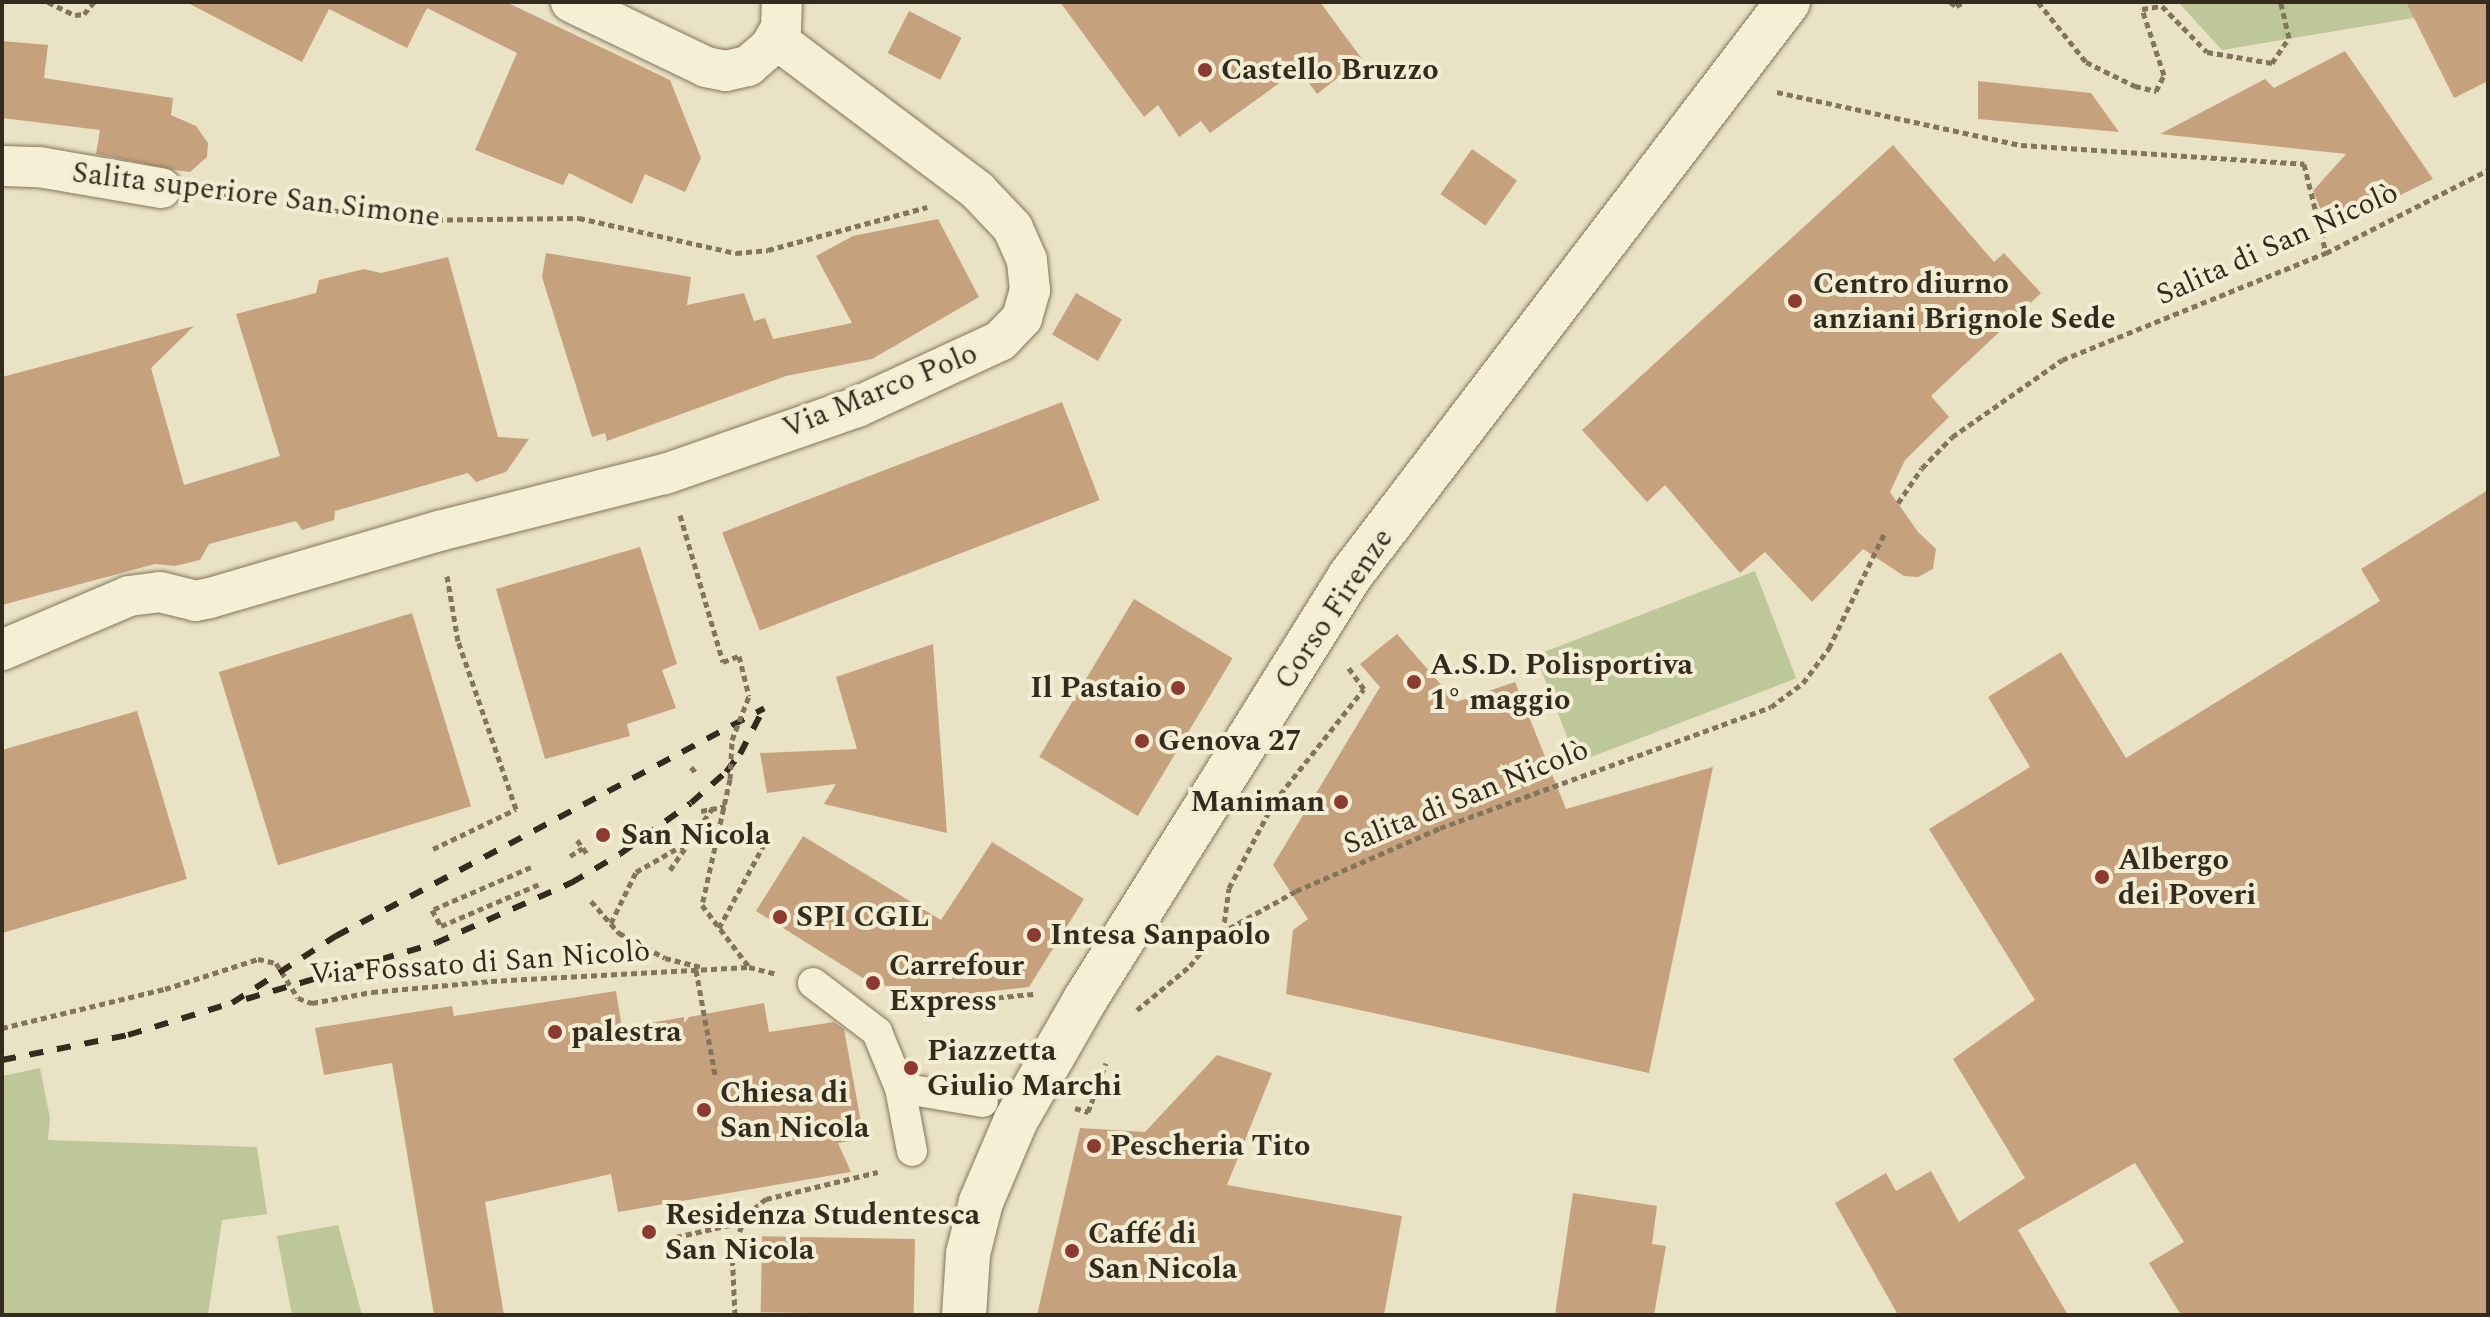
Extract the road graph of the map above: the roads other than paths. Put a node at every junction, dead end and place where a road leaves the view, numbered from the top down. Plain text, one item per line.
1 (571, 2) edge
2 (1788, 2) edge
3 (779, 20) edge
4 (2, 166) edge
5 (161, 188) road end
6 (2, 650) edge
7 (813, 983) road end
8 (900, 1088) junction
9 (983, 1102) dead end
10 (912, 1151) road end
11 (964, 1315) edge

1 - 3 street
2 - 11 street, Corso Firenze
3 - 6 street, Via Marco Polo
4 - 5 street, Salita superiore San Simone
7 - 8 street
8 - 9 street
8 - 10 street

